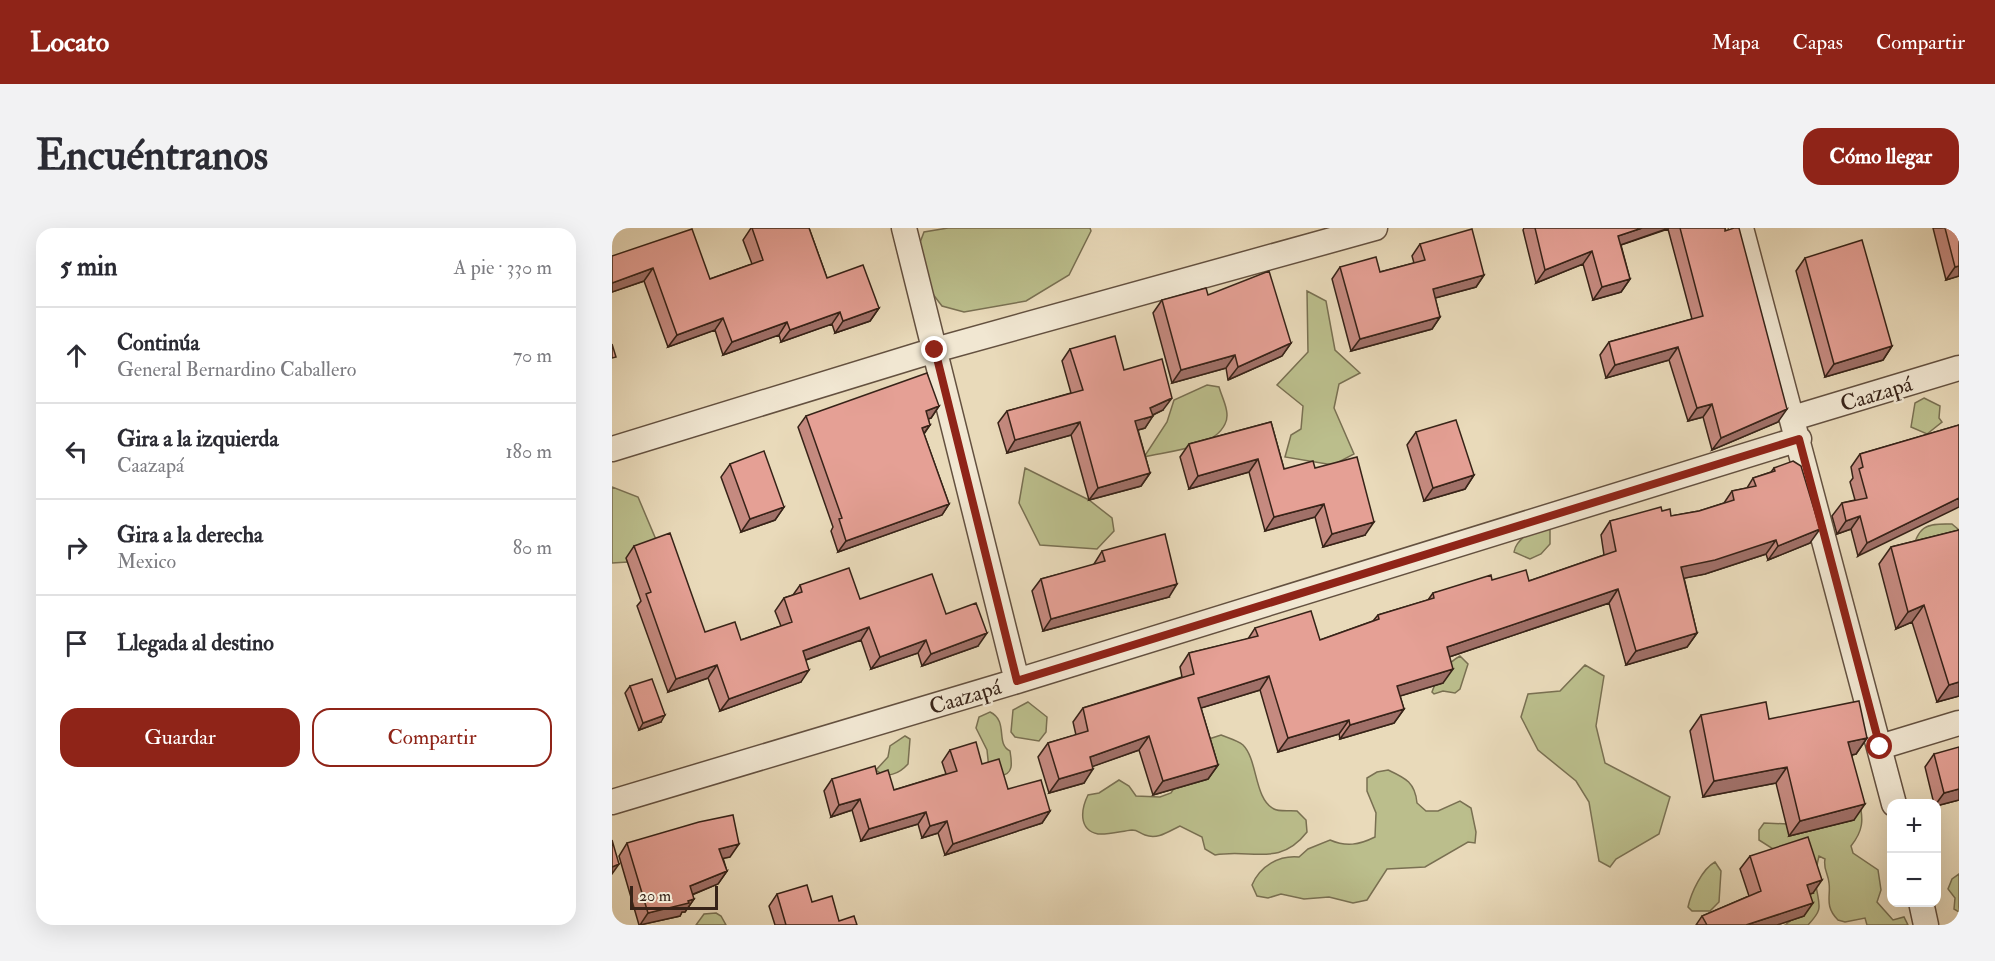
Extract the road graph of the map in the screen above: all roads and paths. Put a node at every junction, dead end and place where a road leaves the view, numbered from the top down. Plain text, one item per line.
1 (904, 228) edge
2 (1375, 228) edge
3 (1742, 228) edge
4 (935, 350) junction
5 (1959, 368) edge
6 (1796, 429) junction
7 (612, 449) edge
8 (1017, 681) junction
9 (1959, 723) edge
10 (1880, 747) junction
11 (1893, 799) edge
12 (612, 802) edge
13 (1922, 907) edge
14 (1926, 925) edge

1 - 4 street
2 - 4 street
3 - 6 street
4 - 7 street
4 - 8 street
5 - 6 street, Caazapá
6 - 8 street, Caazapá
6 - 10 street
8 - 12 street, Caazapá
9 - 10 street
10 - 11 street
13 - 14 street

